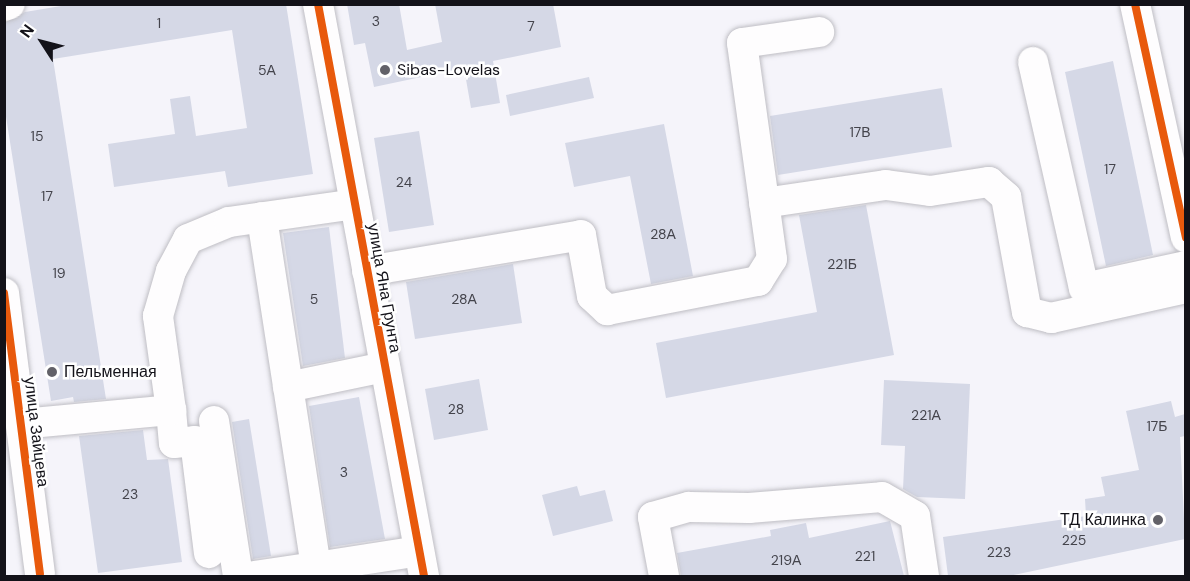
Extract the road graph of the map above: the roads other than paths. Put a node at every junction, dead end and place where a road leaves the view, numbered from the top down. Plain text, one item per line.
1 (10, 4) edge
2 (318, 4) edge
3 (1134, 4) edge
4 (4, 6) edge
5 (819, 32) dead end
6 (1033, 62) dead end
7 (764, 203) junction
8 (355, 204) junction
9 (262, 217) junction
10 (1185, 234) edge
11 (1185, 266) edge
12 (367, 271) junction
13 (1185, 288) edge
14 (4, 293) edge
15 (385, 367) junction
16 (288, 387) junction
17 (171, 410) junction
18 (214, 421) dead end
19 (21, 424) junction
20 (209, 553) dead end
21 (421, 564) edge
22 (316, 567) junction
23 (40, 574) dead end
24 (238, 576) edge
25 (254, 576) edge
26 (664, 576) edge
27 (924, 576) edge

1 - 4 street
2 - 8 street, улица Яна Грунта
3 - 10 street
5 - 7 street
6 - 11 street
7 - 12 street
7 - 13 street
8 - 9 street
8 - 12 street, улица Яна Грунта
9 - 16 street
9 - 17 street
12 - 15 street, улица Яна Грунта
14 - 19 street, улица Зайцева
15 - 16 street
15 - 21 street, улица Яна Грунта
16 - 22 street
17 - 19 street
17 - 20 street
18 - 24 street
19 - 23 street, улица Зайцева
21 - 22 street
22 - 25 street
26 - 27 street

